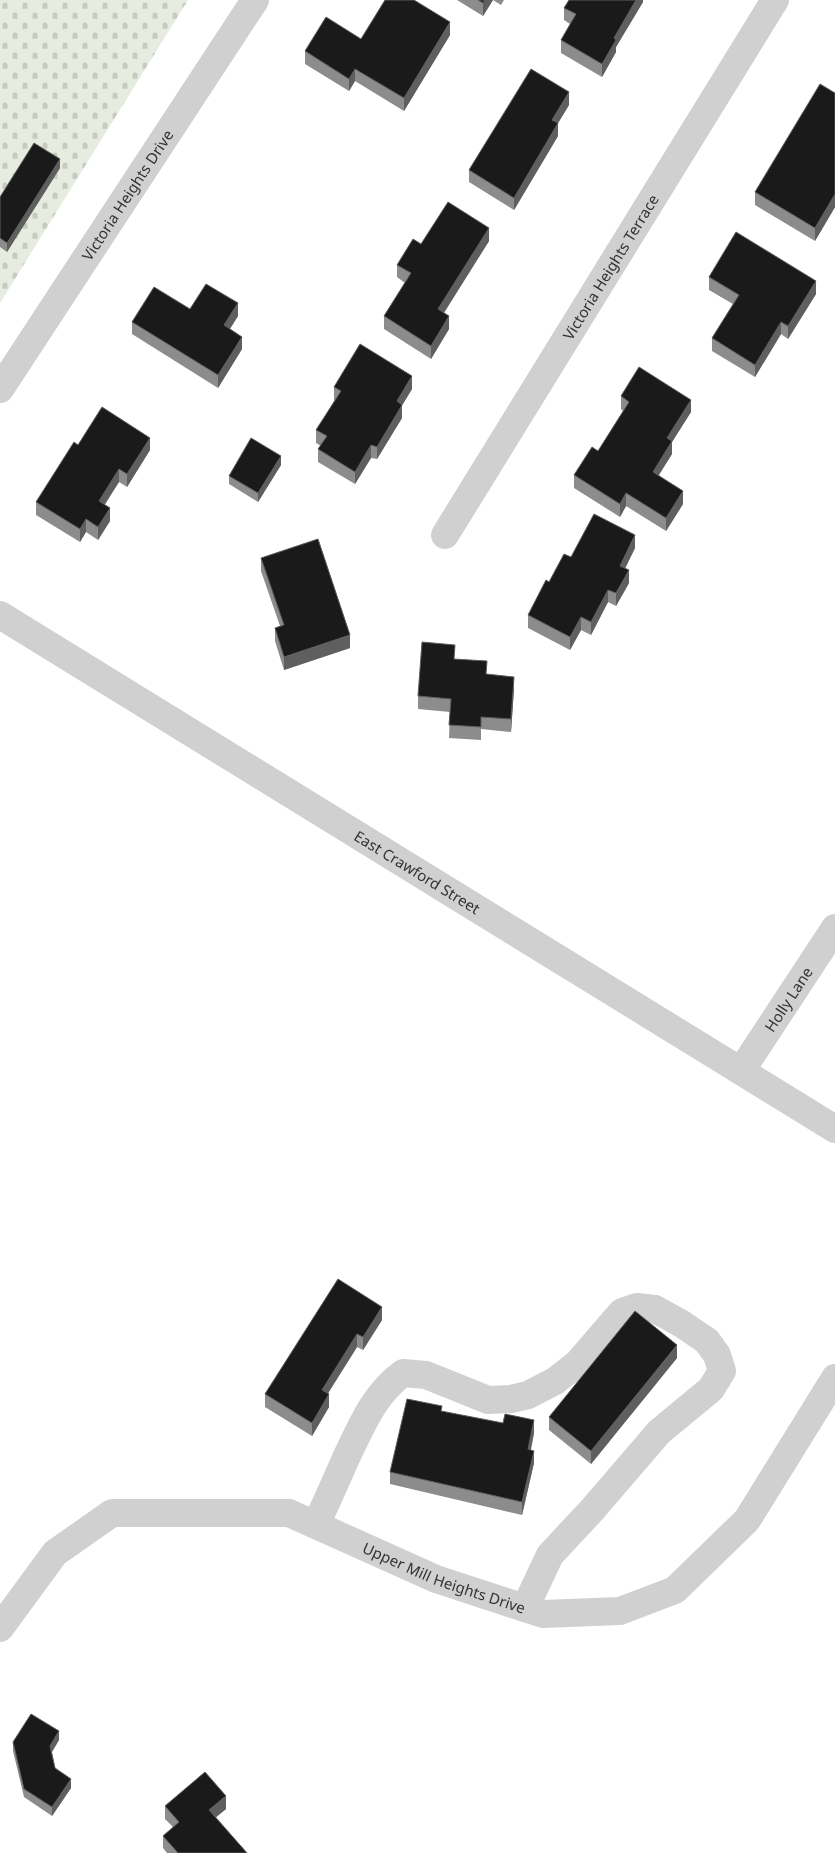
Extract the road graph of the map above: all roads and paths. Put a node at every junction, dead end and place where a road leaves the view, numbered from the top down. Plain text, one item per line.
1 (256, 0) edge
2 (775, 0) edge
3 (0, 389) edge
4 (445, 535) dead end
5 (0, 615) edge
6 (835, 928) edge
7 (741, 1071) junction
8 (835, 1129) edge
9 (835, 1378) edge
10 (316, 1525) junction
11 (525, 1608) junction
12 (0, 1628) edge

1 - 3 street, Victoria Heights Drive
2 - 4 street, Victoria Heights Terrace
5 - 7 street, East Crawford Street
6 - 7 street, Holly Lane
7 - 8 street, East Crawford Street
9 - 11 street, Upper Mill Heights Drive
10 - 11 street, Upper Mill Heights Drive
10 - 11 street
10 - 12 street, Upper Mill Heights Drive

